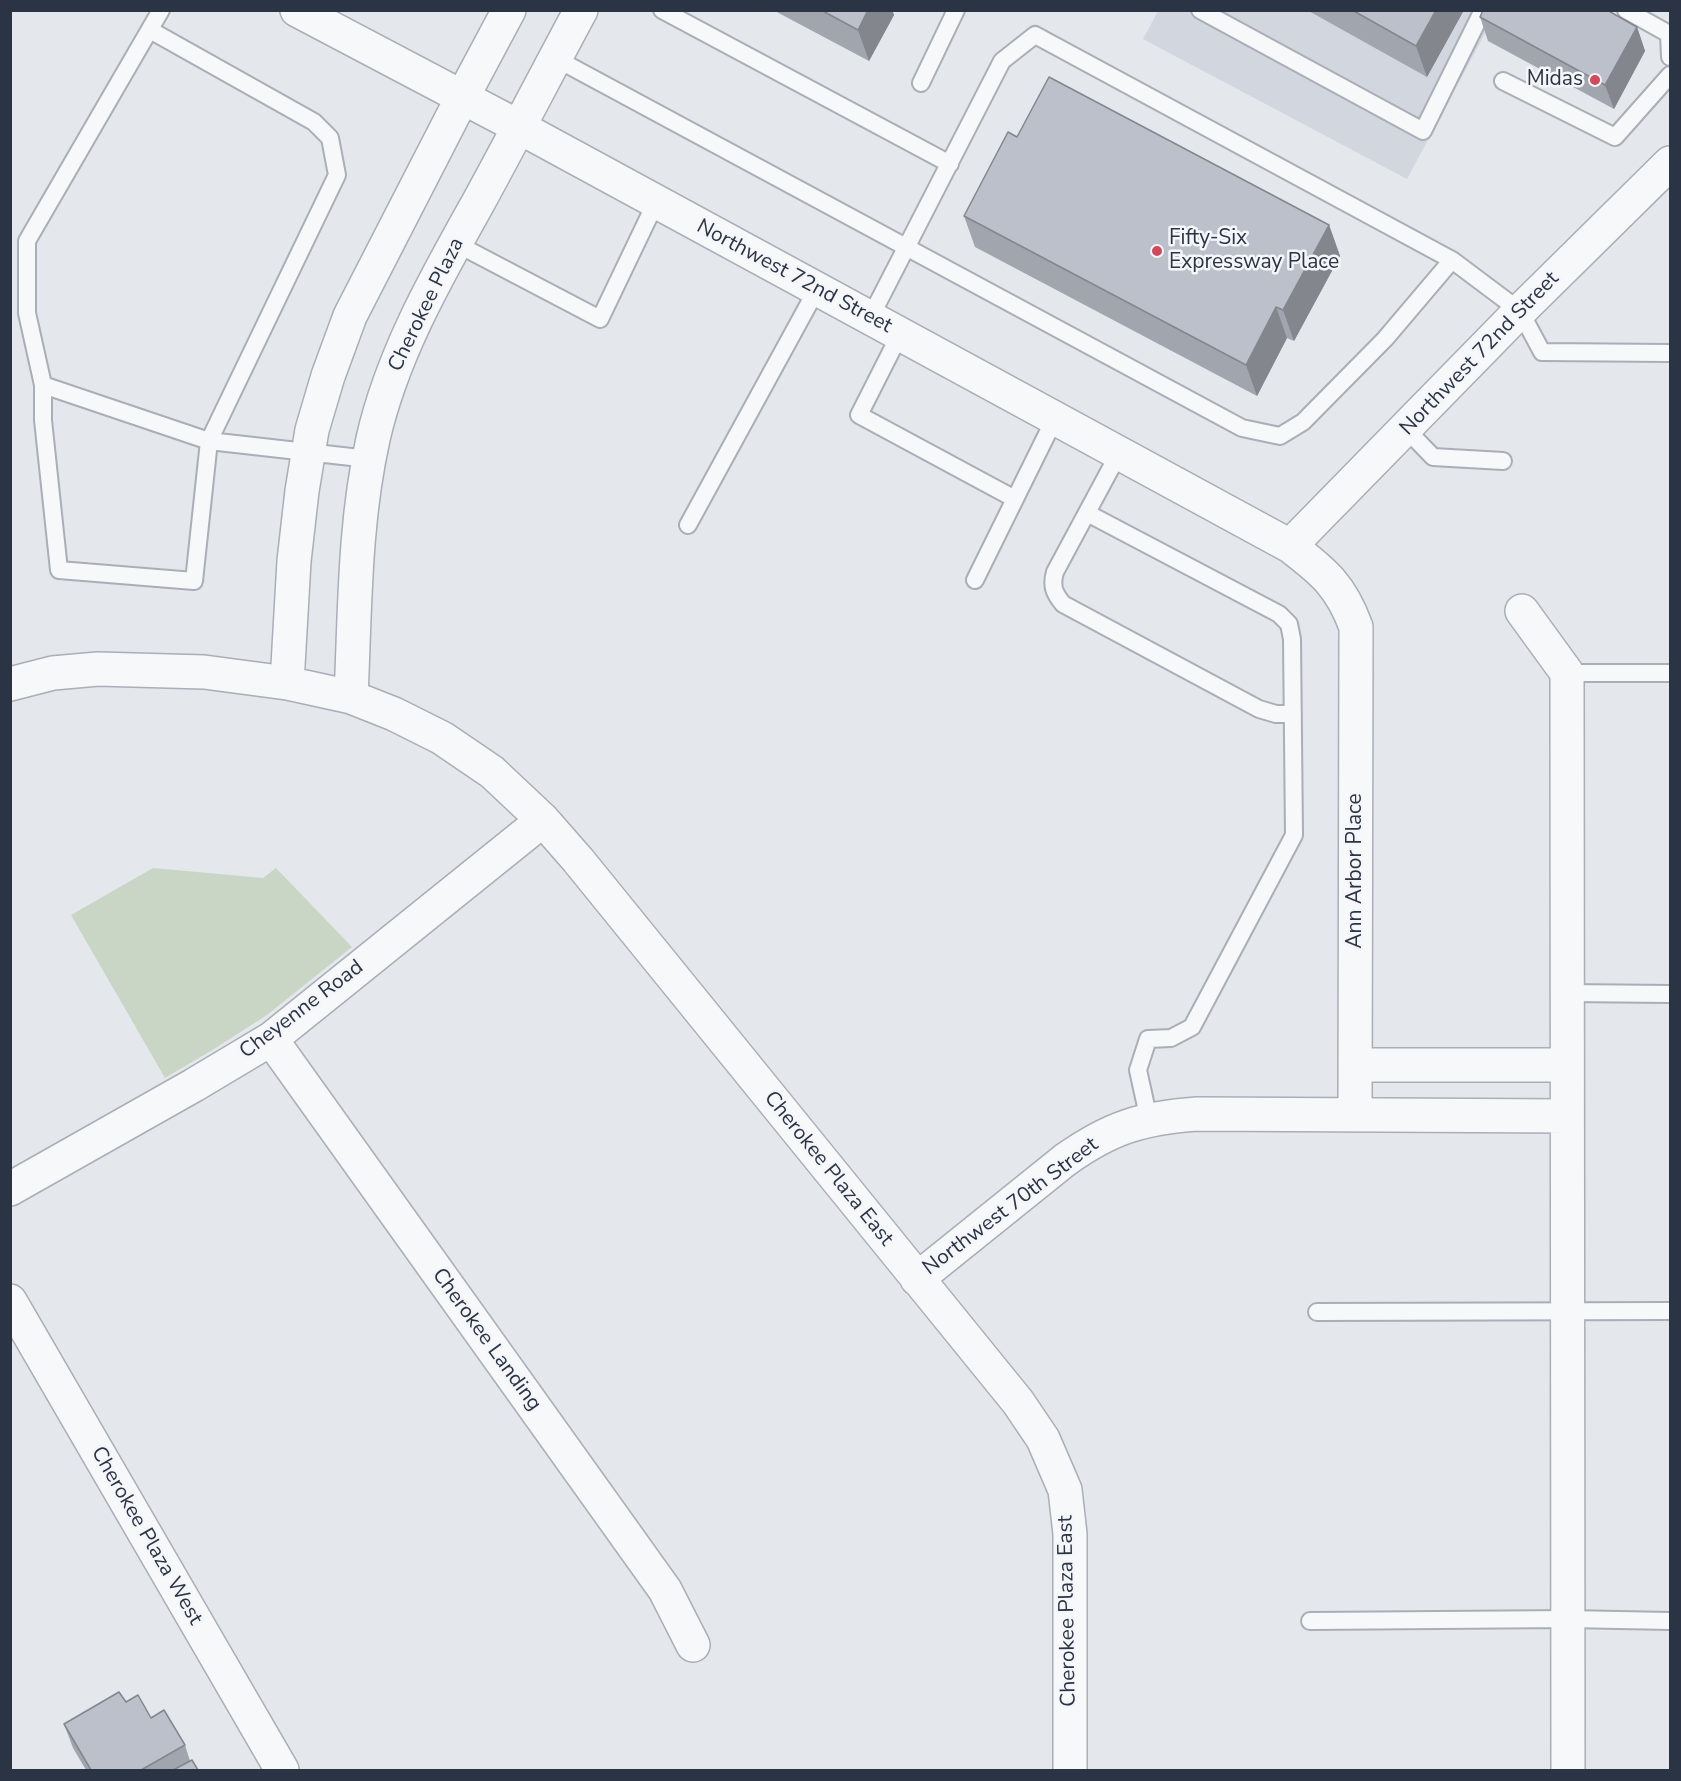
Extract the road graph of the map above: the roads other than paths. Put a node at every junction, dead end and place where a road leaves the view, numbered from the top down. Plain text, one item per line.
1 (161, 10) edge
2 (297, 10) edge
3 (509, 10) edge
4 (581, 10) edge
5 (662, 10) edge
6 (956, 10) edge
7 (1200, 10) edge
8 (1483, 10) edge
9 (1626, 10) edge
10 (1644, 15) edge
11 (150, 30) junction
12 (1671, 57) edge
13 (555, 58) junction
14 (1671, 75) edge
15 (1503, 81) dead end
16 (921, 83) dead end
17 (462, 98) junction
18 (519, 128) junction
19 (950, 164) junction
20 (1669, 168) edge
21 (656, 202) junction
22 (456, 243) junction
23 (906, 247) junction
24 (1452, 260) junction
25 (817, 289) junction
26 (1520, 311) junction
27 (870, 318) junction
28 (900, 334) junction
29 (1671, 353) edge
30 (43, 385) junction
31 (1056, 418) junction
32 (1406, 429) junction
33 (208, 441) junction
34 (308, 451) junction
35 (1119, 453) junction
36 (369, 459) junction
37 (1503, 461) dead end
38 (1015, 499) junction
39 (1087, 513) junction
40 (688, 525) dead end
41 (1290, 546) junction
42 (975, 580) dead end
43 (1522, 611) dead end
44 (1356, 627) joint
45 (1567, 673) junction
46 (1671, 673) edge
47 (287, 683) junction
48 (10, 684) edge
49 (351, 697) junction
50 (1293, 714) junction
51 (543, 820) junction
52 (1567, 993) junction
53 (1671, 994) edge
54 (271, 1039) junction
55 (1356, 1065) junction
56 (1567, 1065) junction
57 (1473, 1066) junction
58 (1355, 1114) junction
59 (1473, 1116) junction
60 (1567, 1116) junction
61 (1149, 1120) junction
62 (10, 1190) edge
63 (916, 1279) junction
64 (10, 1301) edge
65 (1671, 1311) edge
66 (1317, 1312) dead end
67 (1568, 1312) junction
68 (1568, 1619) junction
69 (1310, 1621) dead end
70 (1671, 1621) edge
71 (693, 1645) dead end
72 (282, 1770) edge
73 (1070, 1770) edge
74 (1569, 1770) edge

1 - 11 lane
2 - 17 street, Northwest 72nd Street
3 - 17 street
4 - 13 street, Cherokee Plaza
5 - 19 lane
6 - 16 lane
7 - 8 lane
9 - 10 lane
10 - 12 lane
11 - 30 lane
11 - 33 lane
13 - 18 street, Cherokee Plaza
13 - 23 lane
14 - 15 lane
17 - 18 street, Northwest 72nd Street
17 - 34 street
18 - 21 street, Northwest 72nd Street
18 - 22 street, Cherokee Plaza
19 - 23 lane
19 - 24 lane
20 - 26 street, Northwest 72nd Street
21 - 22 lane
21 - 25 street, Northwest 72nd Street
22 - 36 street, Cherokee Plaza
23 - 24 lane
23 - 27 lane
24 - 26 lane
25 - 27 street, Northwest 72nd Street
25 - 40 lane
26 - 29 lane
26 - 32 street, Northwest 72nd Street
27 - 28 street, Northwest 72nd Street
28 - 31 street, Northwest 72nd Street
28 - 38 lane
30 - 33 lane
30 - 33 lane
31 - 35 street, Northwest 72nd Street
31 - 38 lane
32 - 37 lane
32 - 41 street, Northwest 72nd Street
33 - 34 lane
34 - 36 lane
34 - 47 street
35 - 39 lane
35 - 41 street, Northwest 72nd Street
36 - 49 street, Cherokee Plaza
38 - 42 lane
39 - 50 lane
39 - 50 lane
41 - 44 street, Northwest 72nd Street
43 - 45 street
44 - 55 street, Ann Arbor Place
45 - 46 lane
45 - 52 street
47 - 48 street
47 - 49 street
49 - 51 street, Cherokee Plaza East
50 - 61 lane
51 - 54 street, Cheyenne Road
51 - 63 street, Cherokee Plaza East
52 - 53 lane
52 - 56 street
54 - 62 street, Cheyenne Road
54 - 71 street, Cherokee Landing
55 - 57 street
55 - 58 street, Ann Arbor Place
56 - 57 street
56 - 60 street
57 - 59 street
58 - 59 street, Northwest 70th Street
58 - 61 street, Northwest 70th Street
59 - 60 street, Northwest 70th Street
60 - 67 street
61 - 63 street, Northwest 70th Street
63 - 73 street, Cherokee Plaza East
64 - 72 street, Cherokee Plaza West
65 - 67 lane
66 - 67 lane
67 - 68 street
68 - 69 lane
68 - 70 lane
68 - 74 street

